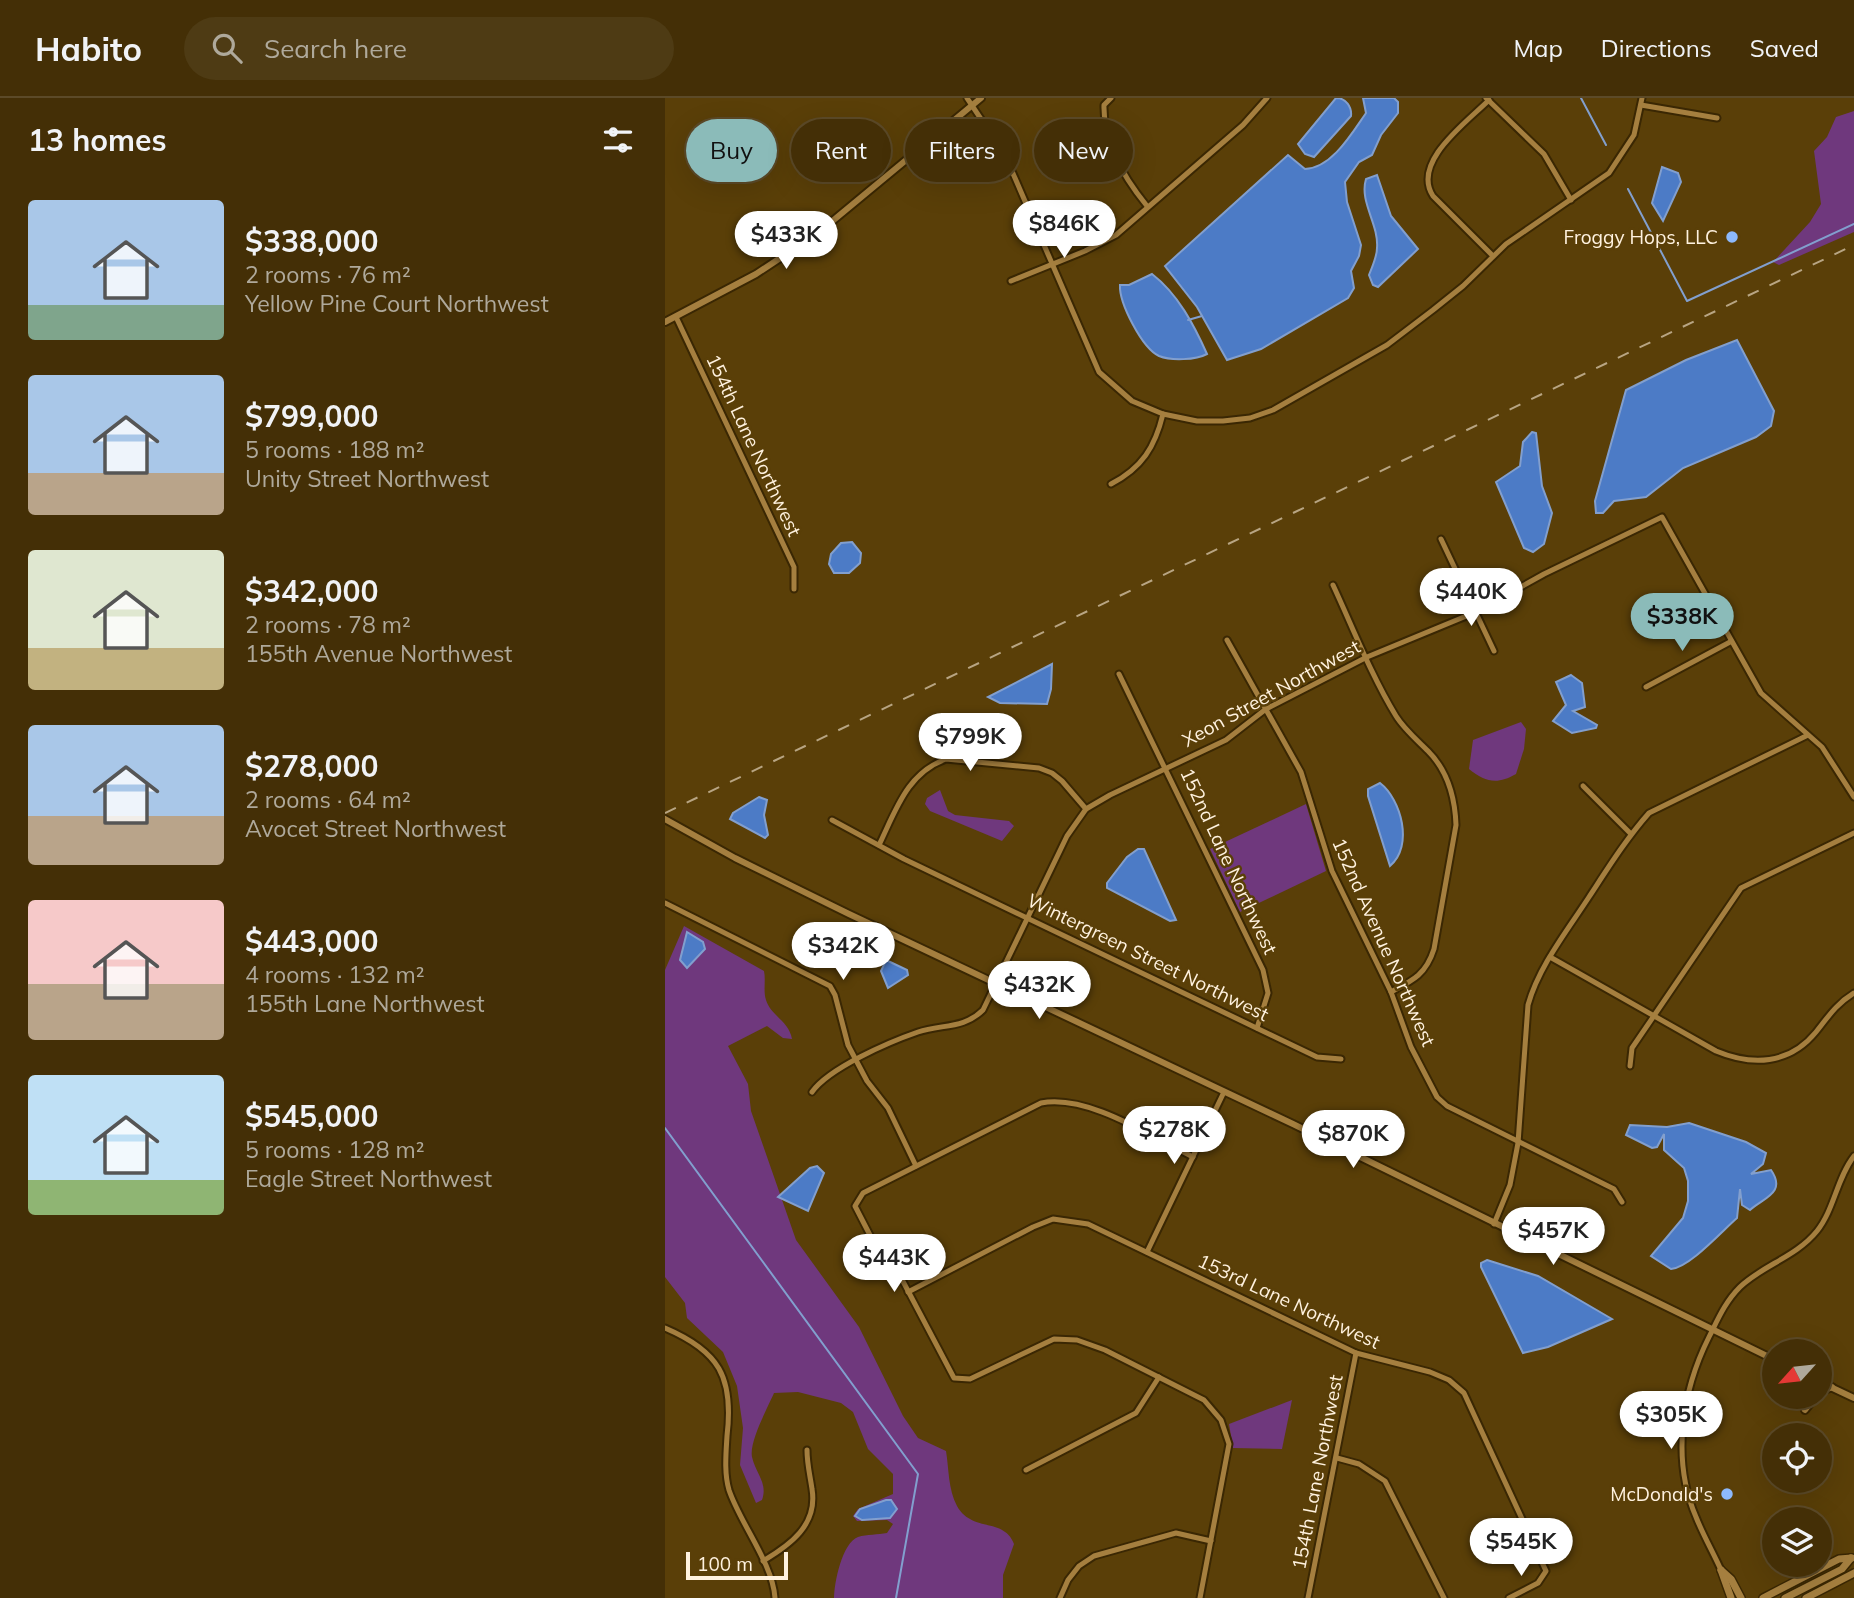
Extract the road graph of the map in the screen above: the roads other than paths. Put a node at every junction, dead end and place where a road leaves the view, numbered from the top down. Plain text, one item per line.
1 (967, 98) edge
2 (981, 98) edge
3 (1111, 98) edge
4 (1268, 98) edge
5 (1643, 98) edge
6 (1488, 99) edge
7 (972, 105) junction
8 (1641, 105) junction
9 (1717, 118) dead end
10 (1571, 200) junction
11 (1147, 206) junction
12 (1493, 256) junction
13 (1051, 264) junction
14 (1011, 281) dead end
15 (676, 317) junction
16 (665, 322) edge
17 (1163, 414) junction
18 (1111, 484) dead end
19 (1441, 539) dead end
20 (1333, 585) dead end
21 (794, 589) dead end
22 (1476, 612) junction
23 (1227, 640) dead end
24 (1730, 642) junction
25 (1494, 651) dead end
26 (1367, 657) junction
27 (1119, 674) dead end
28 (1646, 687) dead end
29 (1266, 709) junction
30 (1806, 736) junction
31 (1167, 768) junction
32 (1583, 786) dead end
33 (1854, 797) edge
34 (1086, 809) junction
35 (665, 819) edge
36 (832, 820) dead end
37 (1854, 833) edge
38 (1631, 834) junction
39 (879, 845) junction
40 (665, 903) edge
41 (1027, 916) junction
42 (1550, 957) junction
43 (996, 985) junction
44 (1391, 992) junction
45 (1854, 993) edge
46 (1653, 1016) junction
47 (1257, 1028) junction
48 (1341, 1059) dead end
49 (856, 1061) junction
50 (1630, 1066) dead end
51 (812, 1092) dead end
52 (1224, 1092) junction
53 (1518, 1143) junction
54 (1854, 1156) edge
55 (1193, 1157) junction
56 (916, 1166) junction
57 (1622, 1202) dead end
58 (1494, 1224) junction
59 (1147, 1252) junction
60 (908, 1292) junction
61 (665, 1328) edge
62 (1713, 1330) junction
63 (1356, 1353) junction
64 (1762, 1354) edge
65 (1159, 1377) junction
66 (1832, 1387) edge
67 (1854, 1398) edge
68 (807, 1450) dead end
69 (1337, 1458) junction
70 (1026, 1470) dead end
71 (1211, 1541) junction
72 (1853, 1557) edge
73 (763, 1561) junction
74 (1721, 1570) junction
75 (1854, 1573) edge
76 (775, 1598) edge
77 (1060, 1598) edge
78 (1201, 1598) edge
79 (1308, 1598) edge
80 (1444, 1598) edge
81 (1509, 1598) edge
82 (1731, 1598) edge
83 (1741, 1598) edge
84 (1763, 1598) edge
85 (1774, 1598) edge
86 (1786, 1598) edge
87 (1805, 1598) edge

1 - 7 street
2 - 7 street
3 - 11 street
4 - 11 street
5 - 8 street
6 - 10 street
6 - 12 street
7 - 13 street
7 - 15 street
8 - 9 street
8 - 10 street
10 - 12 street
11 - 13 street
12 - 17 street
13 - 14 street
13 - 17 street
15 - 16 street
15 - 21 street, 154th Lane Northwest
17 - 18 street
19 - 22 street
20 - 26 street
22 - 24 street, Xeon Street Northwest
22 - 25 street
22 - 26 street, Xeon Street Northwest
23 - 29 street, 152nd Avenue Northwest
24 - 28 street
24 - 30 street
26 - 29 street, Xeon Street Northwest
26 - 44 street
27 - 31 street, 152nd Lane Northwest
29 - 31 street, Xeon Street Northwest
29 - 44 street, 152nd Avenue Northwest
30 - 33 street
30 - 38 street
31 - 34 street, Xeon Street Northwest
31 - 47 street, 152nd Lane Northwest
32 - 38 street
34 - 39 street
34 - 41 street, Xeon Street Northwest
35 - 43 street
36 - 39 street, Wintergreen Street Northwest
37 - 46 street
38 - 42 street
39 - 41 street, Wintergreen Street Northwest
40 - 49 street
41 - 43 street, Xeon Street Northwest
41 - 47 street, Wintergreen Street Northwest
42 - 46 street
42 - 53 street
43 - 49 street, Xeon Street Northwest
43 - 52 street
44 - 53 street, 152nd Avenue Northwest
45 - 46 street
46 - 50 street
47 - 48 street, Wintergreen Street Northwest
49 - 51 street, Xeon Street Northwest
49 - 56 street
52 - 55 street
52 - 58 street
53 - 57 street
53 - 58 street
54 - 62 street
55 - 56 street
55 - 59 street
56 - 60 street
58 - 62 street
59 - 60 street, 153rd Lane Northwest
59 - 63 street, 153rd Lane Northwest
60 - 65 street
61 - 73 street
62 - 64 street
62 - 74 street
63 - 69 street, 154th Lane Northwest
63 - 81 street, 153rd Lane Northwest
65 - 70 street
65 - 71 street
66 - 67 street
68 - 73 street
69 - 79 street, 154th Lane Northwest
69 - 80 street
71 - 77 street
71 - 78 street
72 - 84 main road
72 - 85 main road
72 - 86 main road
73 - 76 street
74 - 82 main road
74 - 83 main road
75 - 87 main road

